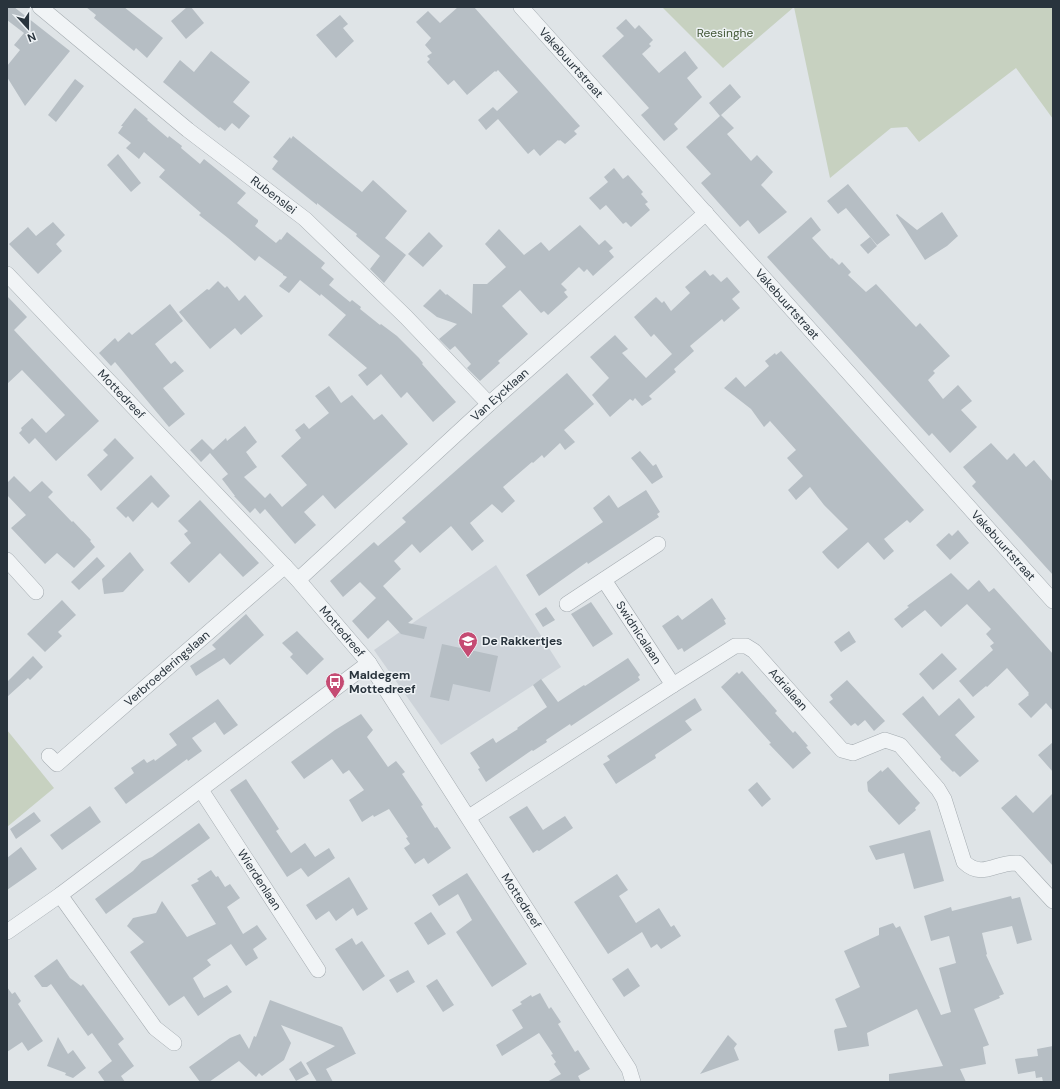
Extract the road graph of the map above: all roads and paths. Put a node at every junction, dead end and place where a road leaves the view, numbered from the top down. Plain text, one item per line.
1 (40, 7) edge
2 (521, 7) edge
3 (706, 214) junction
4 (7, 274) edge
5 (489, 404) junction
6 (658, 544) dead end
7 (7, 560) edge
8 (285, 566) junction
9 (298, 580) junction
10 (604, 580) junction
11 (36, 592) dead end
12 (1053, 601) edge
13 (567, 604) dead end
14 (369, 662) junction
15 (673, 685) junction
16 (49, 756) dead end
17 (201, 790) junction
18 (469, 817) junction
19 (60, 895) junction
20 (1053, 901) edge
21 (7, 932) edge
22 (318, 970) dead end
23 (174, 1043) dead end
24 (633, 1082) edge

1 - 5 street, Rubenslei
2 - 3 street, Vakebuurtstraat
3 - 5 street, Van Eycklaan
3 - 12 street, Vakebuurtstraat
4 - 8 street, Mottedreef
5 - 9 street, Van Eycklaan
6 - 10 street
7 - 11 street
8 - 9 street, Mottedreef
8 - 16 street, Verbroederingslaan
9 - 14 street, Mottedreef
10 - 13 street
10 - 15 street, Swidnicalaan
14 - 17 street
14 - 18 street, Mottedreef
15 - 18 street, Adrialaan
15 - 20 street, Adrialaan
17 - 19 street
17 - 22 street, Wierdenlaan
18 - 24 street, Mottedreef
19 - 21 street
19 - 23 street

